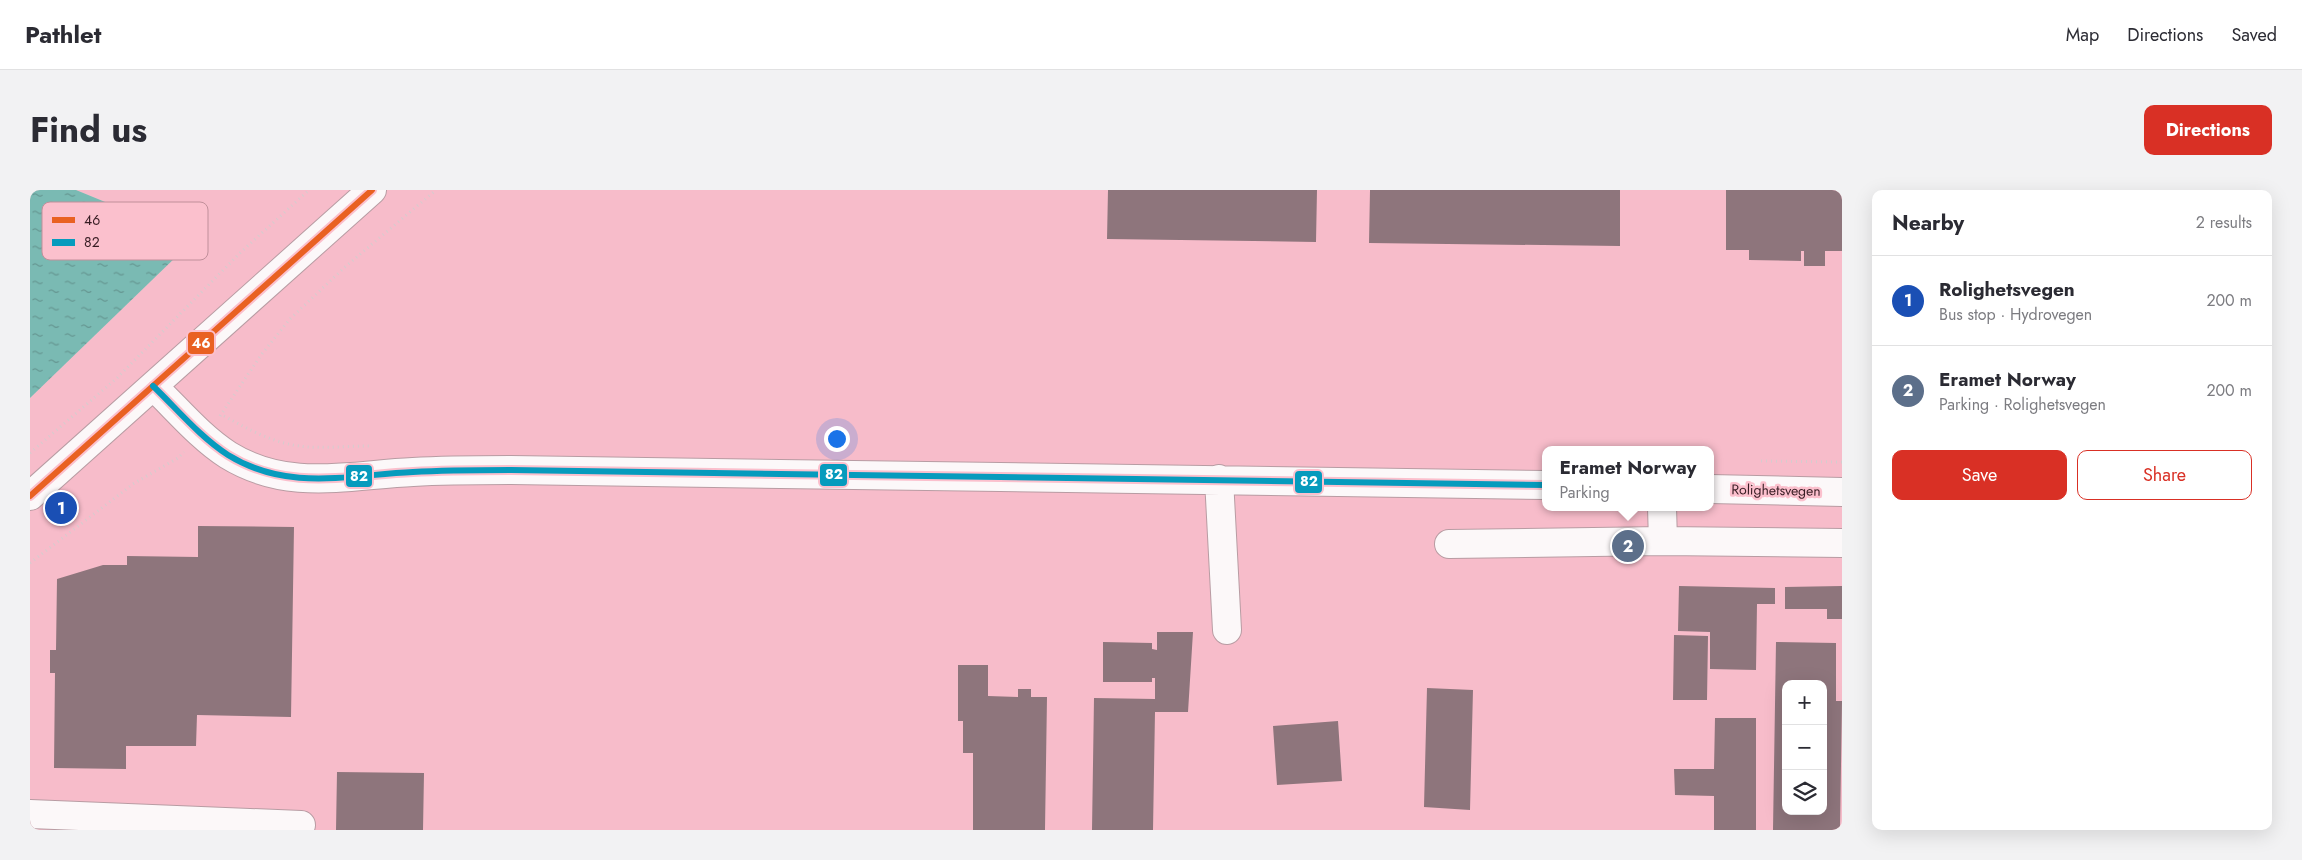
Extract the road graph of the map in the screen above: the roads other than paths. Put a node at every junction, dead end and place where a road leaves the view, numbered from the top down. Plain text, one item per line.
1 (372, 190) edge
2 (153, 386) junction
3 (1219, 479) junction
4 (1542, 485) edge
5 (1714, 489) edge
6 (1842, 492) edge
7 (30, 496) edge
8 (1662, 511) edge
9 (1663, 541) junction
10 (1842, 543) edge
11 (1449, 544) dead end
12 (1226, 630) dead end
13 (30, 814) edge
14 (301, 825) dead end

1 - 2 street
2 - 3 street
2 - 7 street
3 - 4 street
3 - 12 street
5 - 6 street, Rolighetsvegen
8 - 9 street
9 - 10 street
9 - 11 street
13 - 14 street

